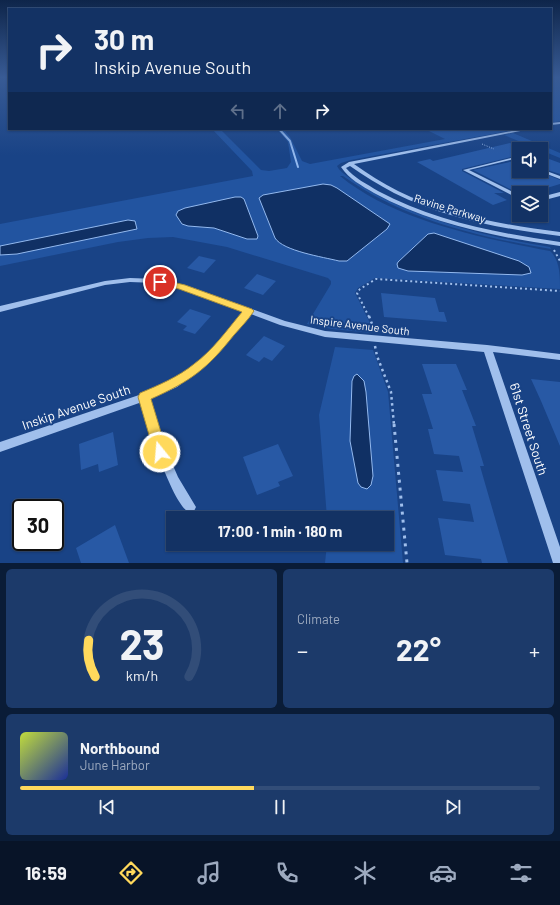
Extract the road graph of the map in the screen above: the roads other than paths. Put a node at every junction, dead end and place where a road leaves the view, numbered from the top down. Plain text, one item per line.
1 (523, 130) edge
2 (512, 159) edge
3 (349, 163) junction
4 (548, 173) edge
5 (560, 178) edge
6 (512, 194) edge
7 (560, 194) edge
8 (548, 197) edge
9 (560, 234) edge
10 (560, 244) edge
11 (0, 309) edge
12 (249, 311) junction
13 (487, 348) junction
14 (560, 357) edge
15 (144, 397) junction
16 (0, 447) edge
17 (190, 507) dead end
18 (559, 563) edge

1 - 3 street
2 - 6 street
3 - 9 street, Ravine Parkway
3 - 10 street, Ravine Parkway
4 - 5 street
7 - 8 street
11 - 12 street, Inspire Avenue South
12 - 13 street, Inspire Avenue South
12 - 15 street, Inskip Avenue South
13 - 14 street, Inspire Avenue South
13 - 18 street, 61st Street South
15 - 16 street, Inskip Avenue South
15 - 17 street

